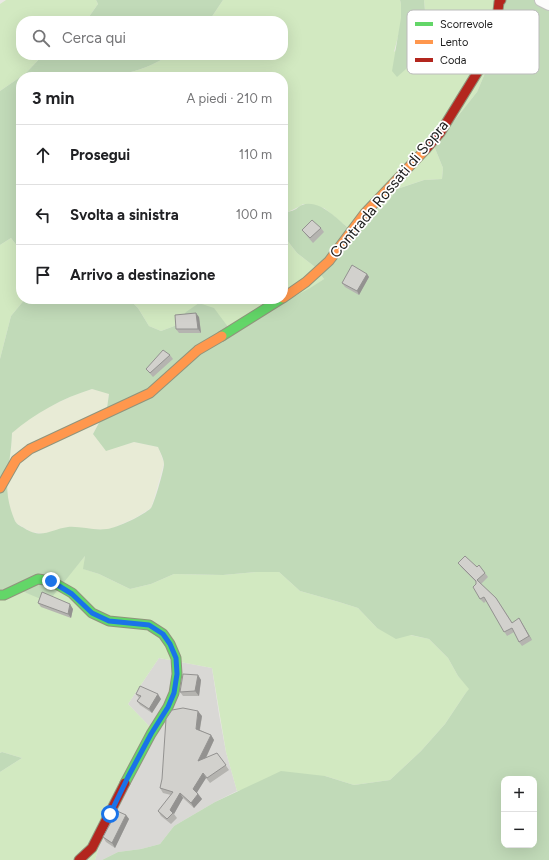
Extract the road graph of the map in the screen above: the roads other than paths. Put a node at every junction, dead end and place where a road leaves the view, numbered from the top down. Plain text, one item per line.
1 (501, 0) edge
2 (541, 0) edge
3 (549, 4) edge
4 (498, 10) edge
5 (476, 74) edge
6 (288, 294) edge
7 (273, 304) edge
8 (0, 488) edge
9 (0, 595) edge
10 (79, 860) edge

1 - 4 street, Contrada Rossati di Sopra
2 - 3 street
5 - 6 street, Contrada Rossati di Sopra
7 - 8 street, Contrada Rossati di Sopra
9 - 10 street

